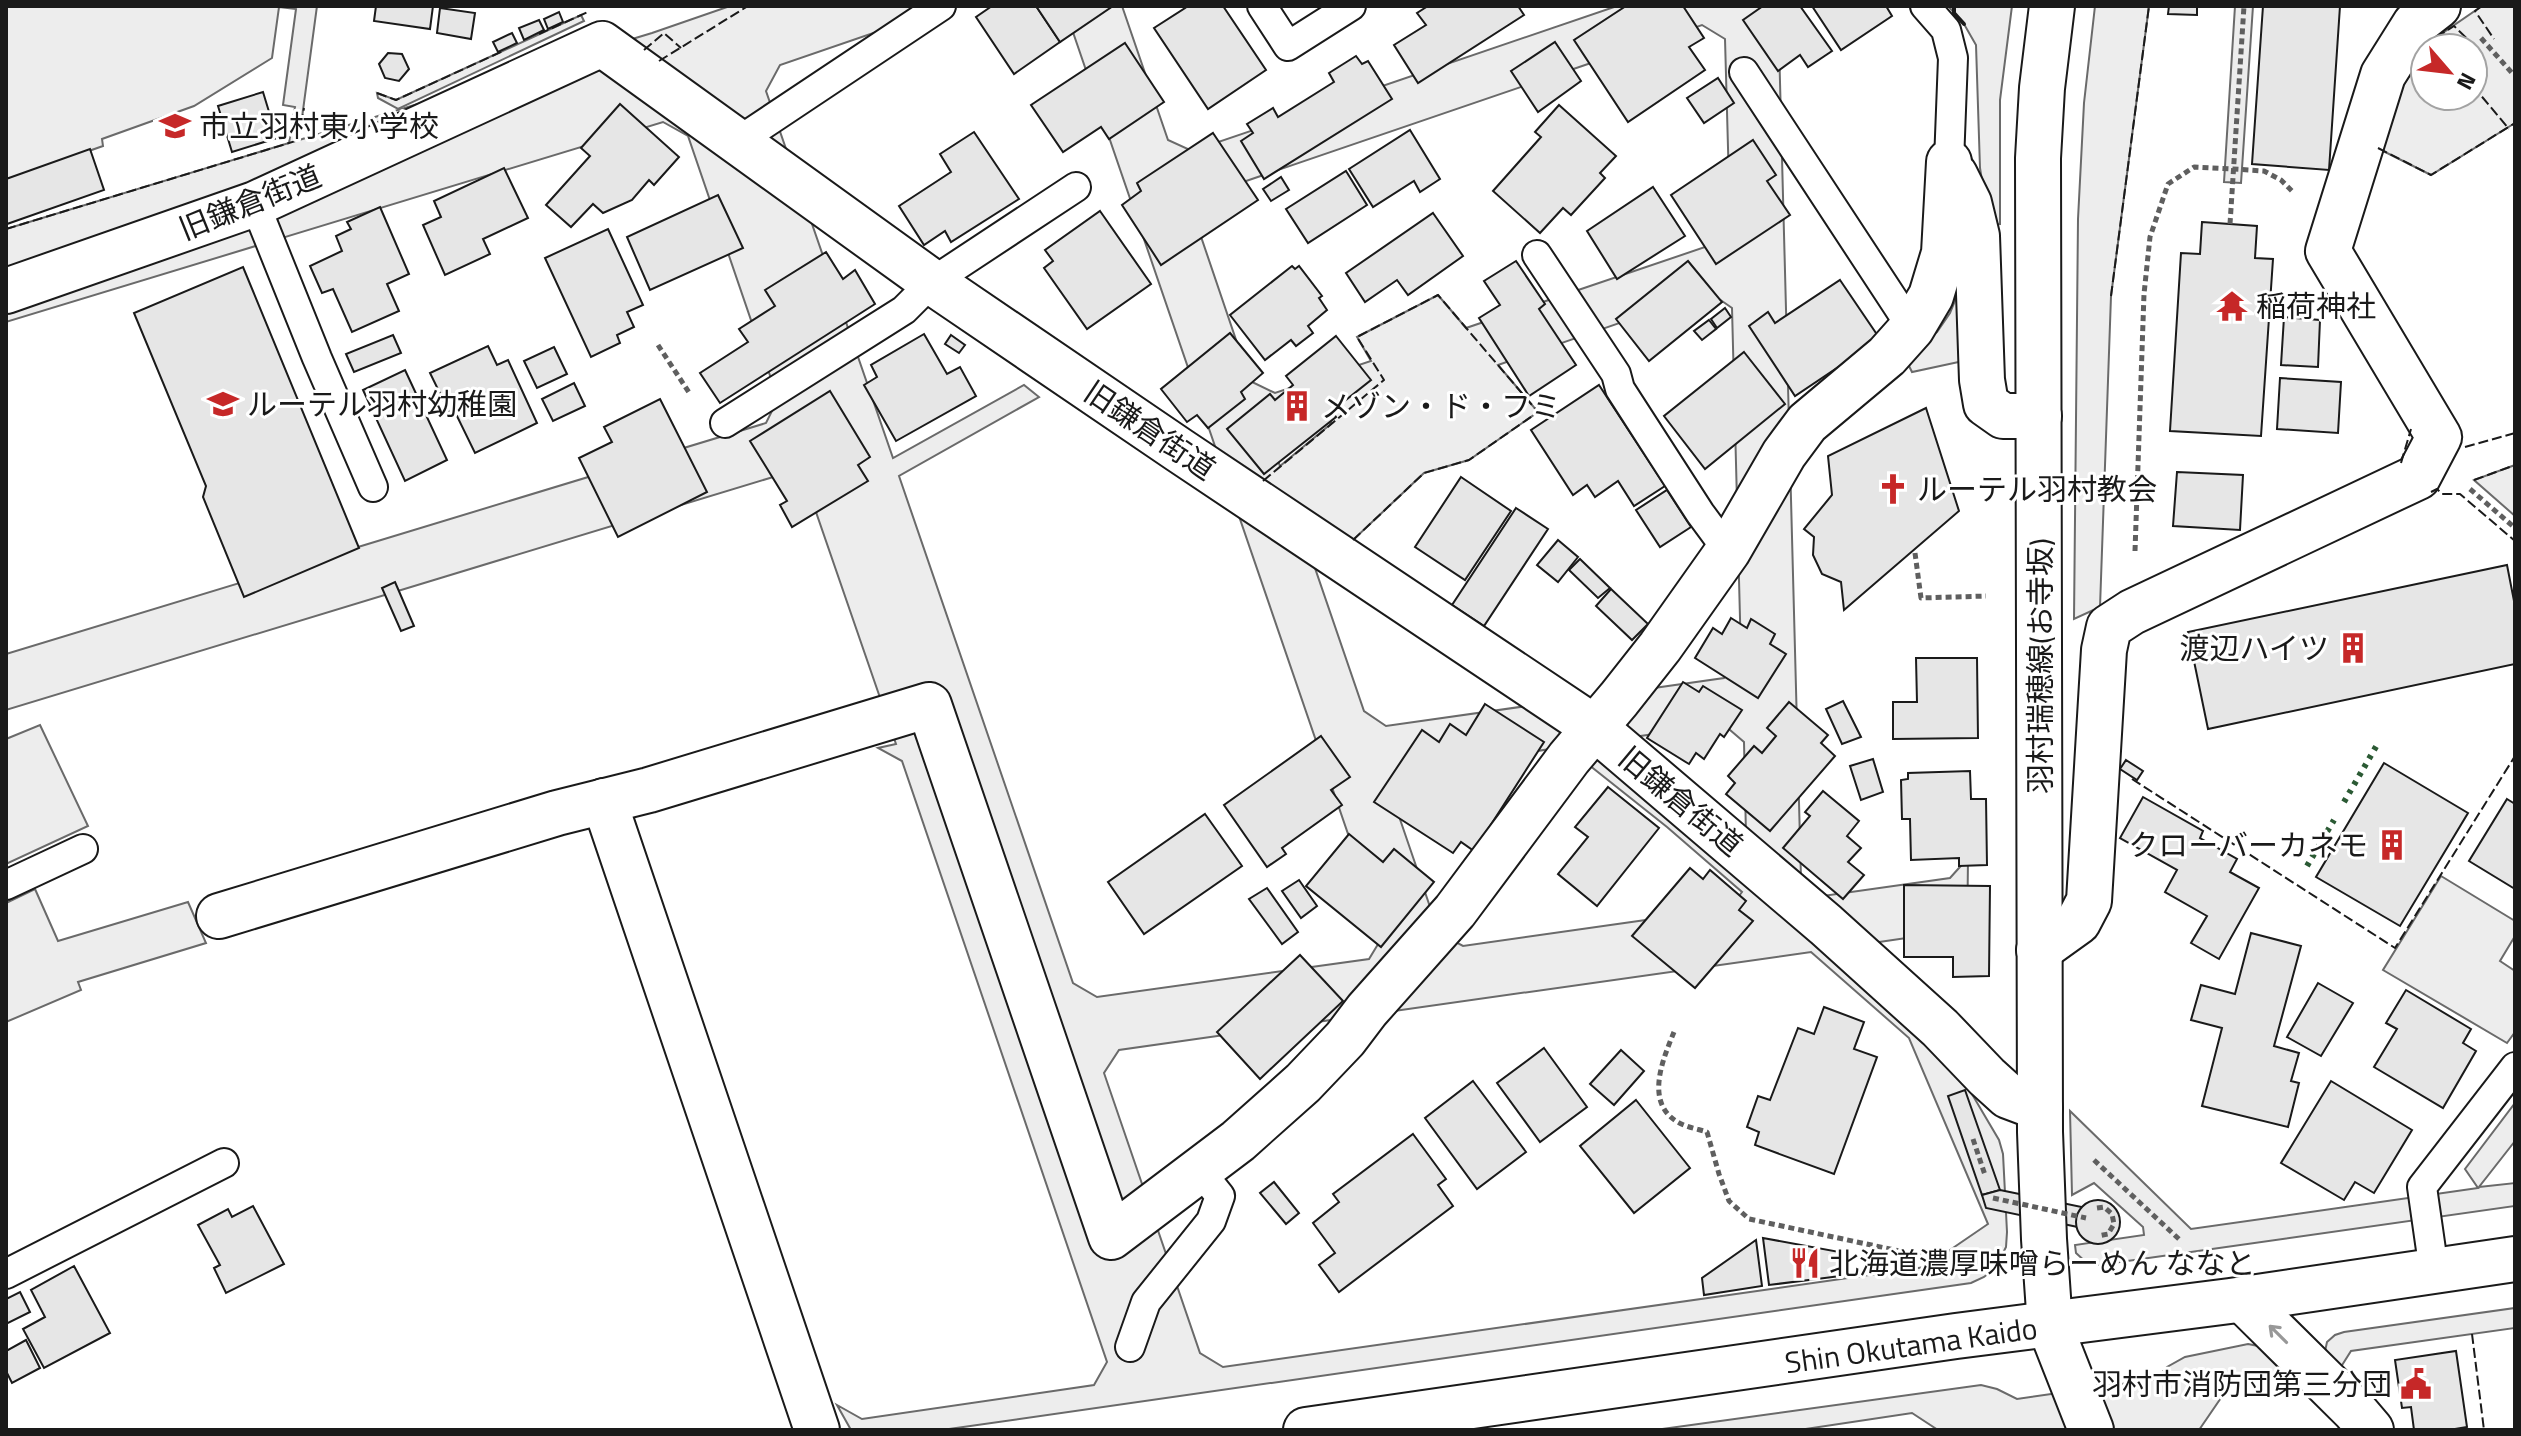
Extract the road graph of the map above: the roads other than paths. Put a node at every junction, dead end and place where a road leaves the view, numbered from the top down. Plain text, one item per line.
1 (941, 6) edge
2 (1262, 6) edge
3 (1351, 6) edge
4 (1925, 6) edge
5 (2052, 6) edge
6 (2438, 6) edge
7 (1744, 72) dead end
8 (737, 142) junction
9 (1949, 162) junction
10 (1076, 187) dead end
11 (255, 204) junction
12 (1537, 255) dead end
13 (932, 282) junction
14 (6, 291) edge
15 (1912, 328) junction
16 (2039, 416) junction
17 (725, 423) dead end
18 (373, 487) dead end
19 (1728, 551) junction
20 (1595, 728) junction
21 (604, 801) junction
22 (83, 849) dead end
23 (6, 885) edge
24 (219, 916) dead end
25 (2039, 950) junction
26 (2515, 1067) edge
27 (2040, 1108) junction
28 (224, 1163) dead end
29 (1200, 1171) junction
30 (2515, 1259) edge
31 (2434, 1271) junction
32 (6, 1274) edge
33 (2243, 1300) junction
34 (2050, 1326) junction
35 (1130, 1347) dead end
36 (817, 1430) edge
37 (1306, 1430) edge
38 (2091, 1430) edge
39 (2371, 1430) edge

1 - 8 lane
2 - 3 lane
4 - 9 lane
5 - 16 street, 羽村瑞穂線(お寺坂)
6 - 25 street
7 - 15 lane
8 - 11 street, 旧鎌倉街道
8 - 13 street, 旧鎌倉街道
9 - 15 street
9 - 16 street
10 - 13 lane
11 - 14 street, 旧鎌倉街道
11 - 18 lane
12 - 19 lane
13 - 17 lane
13 - 20 street, 旧鎌倉街道
15 - 19 street
16 - 25 street, 羽村瑞穂線(お寺坂)
19 - 20 street
20 - 27 street, 旧鎌倉街道
20 - 29 street
21 - 24 street
21 - 29 street
21 - 36 street
22 - 23 lane
25 - 27 street, 羽村瑞穂線(お寺坂)
26 - 31 lane
27 - 34 street, 羽村瑞穂線(お寺坂)
28 - 32 lane
29 - 35 lane
30 - 31 street, Shin Okutama Kaido
31 - 33 street, Shin Okutama Kaido
33 - 34 street, Shin Okutama Kaido
39 -> 33 street
34 - 37 street, Shin Okutama Kaido
34 - 38 street, 羽村瑞穂線(お寺坂)

